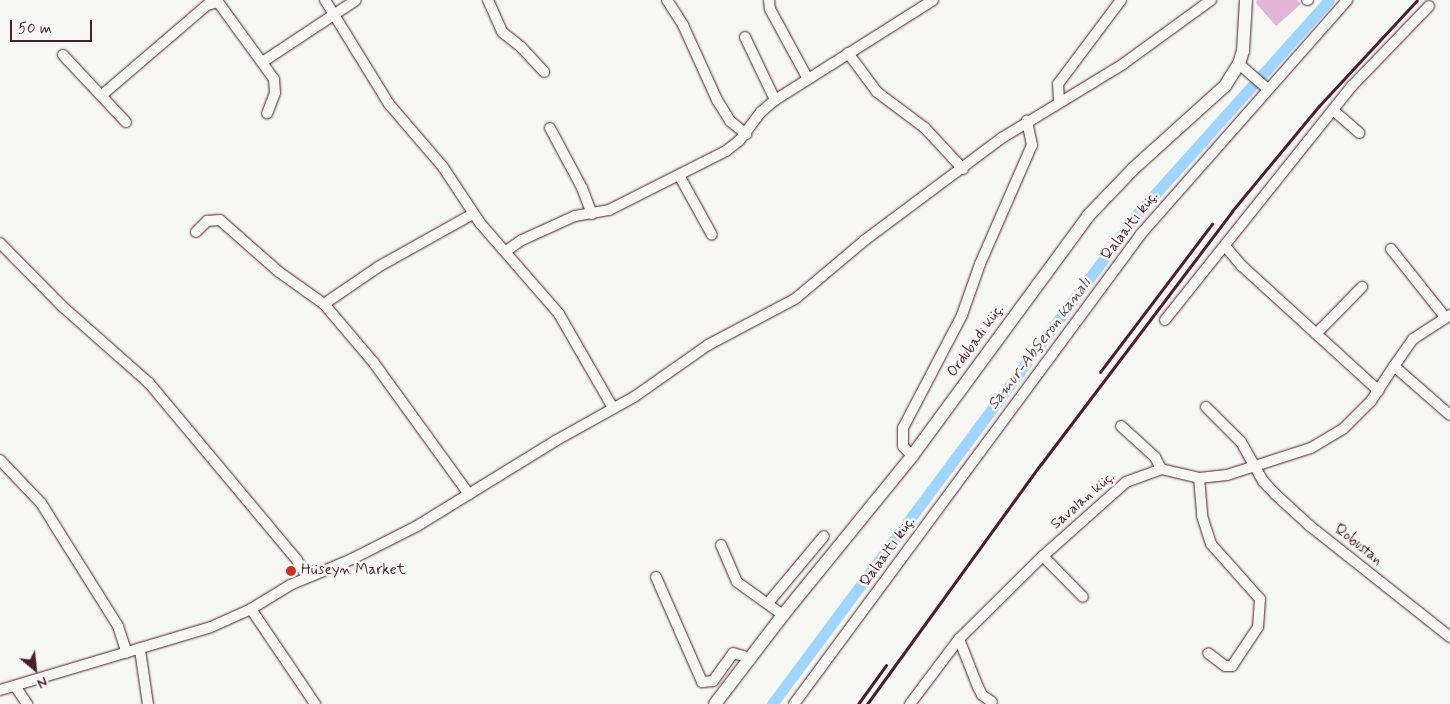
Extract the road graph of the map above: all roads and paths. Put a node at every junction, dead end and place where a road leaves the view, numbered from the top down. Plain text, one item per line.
1 (325, 0) edge
2 (356, 0) edge
3 (488, 0) edge
4 (667, 0) edge
5 (769, 0) edge
6 (933, 0) edge
7 (1122, 0) edge
8 (1211, 0) edge
9 (1246, 0) edge
10 (1348, 0) edge
11 (1429, 6) dead end
12 (334, 14) junction
13 (745, 37) dead end
14 (848, 54) junction
15 (63, 55) dead end
16 (264, 61) junction
17 (1239, 64) junction
18 (544, 72) dead end
19 (808, 79) junction
20 (1268, 89) junction
21 (102, 95) junction
22 (775, 100) junction
23 (1059, 101) junction
24 (1333, 110) junction
25 (267, 114) dead end
26 (1027, 121) junction
27 (126, 122) dead end
28 (550, 128) dead end
29 (1359, 133) dead end
30 (746, 134) junction
31 (963, 169) junction
32 (680, 175) junction
33 (473, 214) junction
34 (592, 214) junction
35 (196, 232) dead end
36 (712, 235) dead end
37 (0, 243) edge
38 (1226, 246) junction
39 (1391, 249) dead end
40 (506, 251) junction
41 (1362, 287) dead end
42 (324, 304) junction
43 (1448, 316) edge
44 (1165, 320) dead end
45 (1316, 334) junction
46 (1394, 366) junction
47 (1379, 390) junction
48 (1206, 407) dead end
49 (613, 408) junction
50 (1450, 415) edge
51 (1121, 426) dead end
52 (912, 456) junction
53 (0, 460) edge
54 (1255, 468) junction
55 (1161, 470) junction
56 (1199, 478) junction
57 (469, 494) junction
58 (824, 536) dead end
59 (721, 545) dead end
60 (1043, 556) junction
61 (307, 577) junction
62 (656, 577) dead end
63 (1084, 597) dead end
64 (768, 603) junction
65 (251, 609) junction
66 (783, 614) junction
67 (1450, 637) edge
68 (959, 639) junction
69 (140, 650) junction
70 (127, 653) junction
71 (1208, 653) dead end
72 (750, 658) junction
73 (15, 686) junction
74 (0, 690) edge
75 (992, 702) dead end
76 (27, 704) edge
77 (148, 704) edge
78 (315, 704) edge
79 (715, 704) edge
80 (794, 704) edge
81 (910, 704) edge

1 - 12 street
2 - 12 street
3 - 18 street
4 - 30 street
5 - 19 street
6 - 14 street
7 - 23 street
8 - 23 street
9 - 17 street, Ordubadi küç.
10 - 20 street, Qalaaltı küç.
11 - 24 street
12 - 16 street
12 - 33 street
13 - 22 street
14 - 19 street
14 - 31 street
15 - 21 street
16 - 21 street
16 - 25 street
17 - 20 street
17 - 52 street, Ordubadi küç.
19 - 22 street
20 - 80 street, Qalaaltı küç.
21 - 27 street
22 - 30 street
23 - 26 street
24 - 29 street
24 - 38 street
26 - 31 street
26 - 52 street
28 - 34 street
30 - 32 street
31 - 49 street
32 - 34 street
32 - 36 street
33 - 40 street
33 - 42 street
34 - 40 street
35 - 42 street
37 - 61 street
38 - 44 street
38 - 45 street
39 - 43 street
40 - 49 street
41 - 45 street
42 - 57 street
43 - 46 street, Savalan küç.
45 - 47 street
46 - 47 street, Savalan küç.
46 - 50 street
47 - 54 street, Savalan küç.
48 - 54 street, Qobustan
49 - 57 street
51 - 55 street
52 - 66 street, Ordubadi küç.
53 - 70 street
54 - 56 street, Savalan küç.
54 - 67 street, Qobustan
55 - 56 street, Savalan küç.
55 - 60 street, Savalan küç.
56 - 71 street
57 - 61 street
58 - 64 street
59 - 64 street
60 - 63 street
60 - 68 street, Savalan küç.
61 - 65 street
62 - 72 street
64 - 66 street
65 - 69 street
65 - 78 street
66 - 72 street, Ordubadi küç.
68 - 75 street
68 - 81 street, Savalan küç.
69 - 70 street
69 - 77 street
70 - 73 street
72 - 79 street, Ordubadi küç.
73 - 74 street
73 - 76 street

